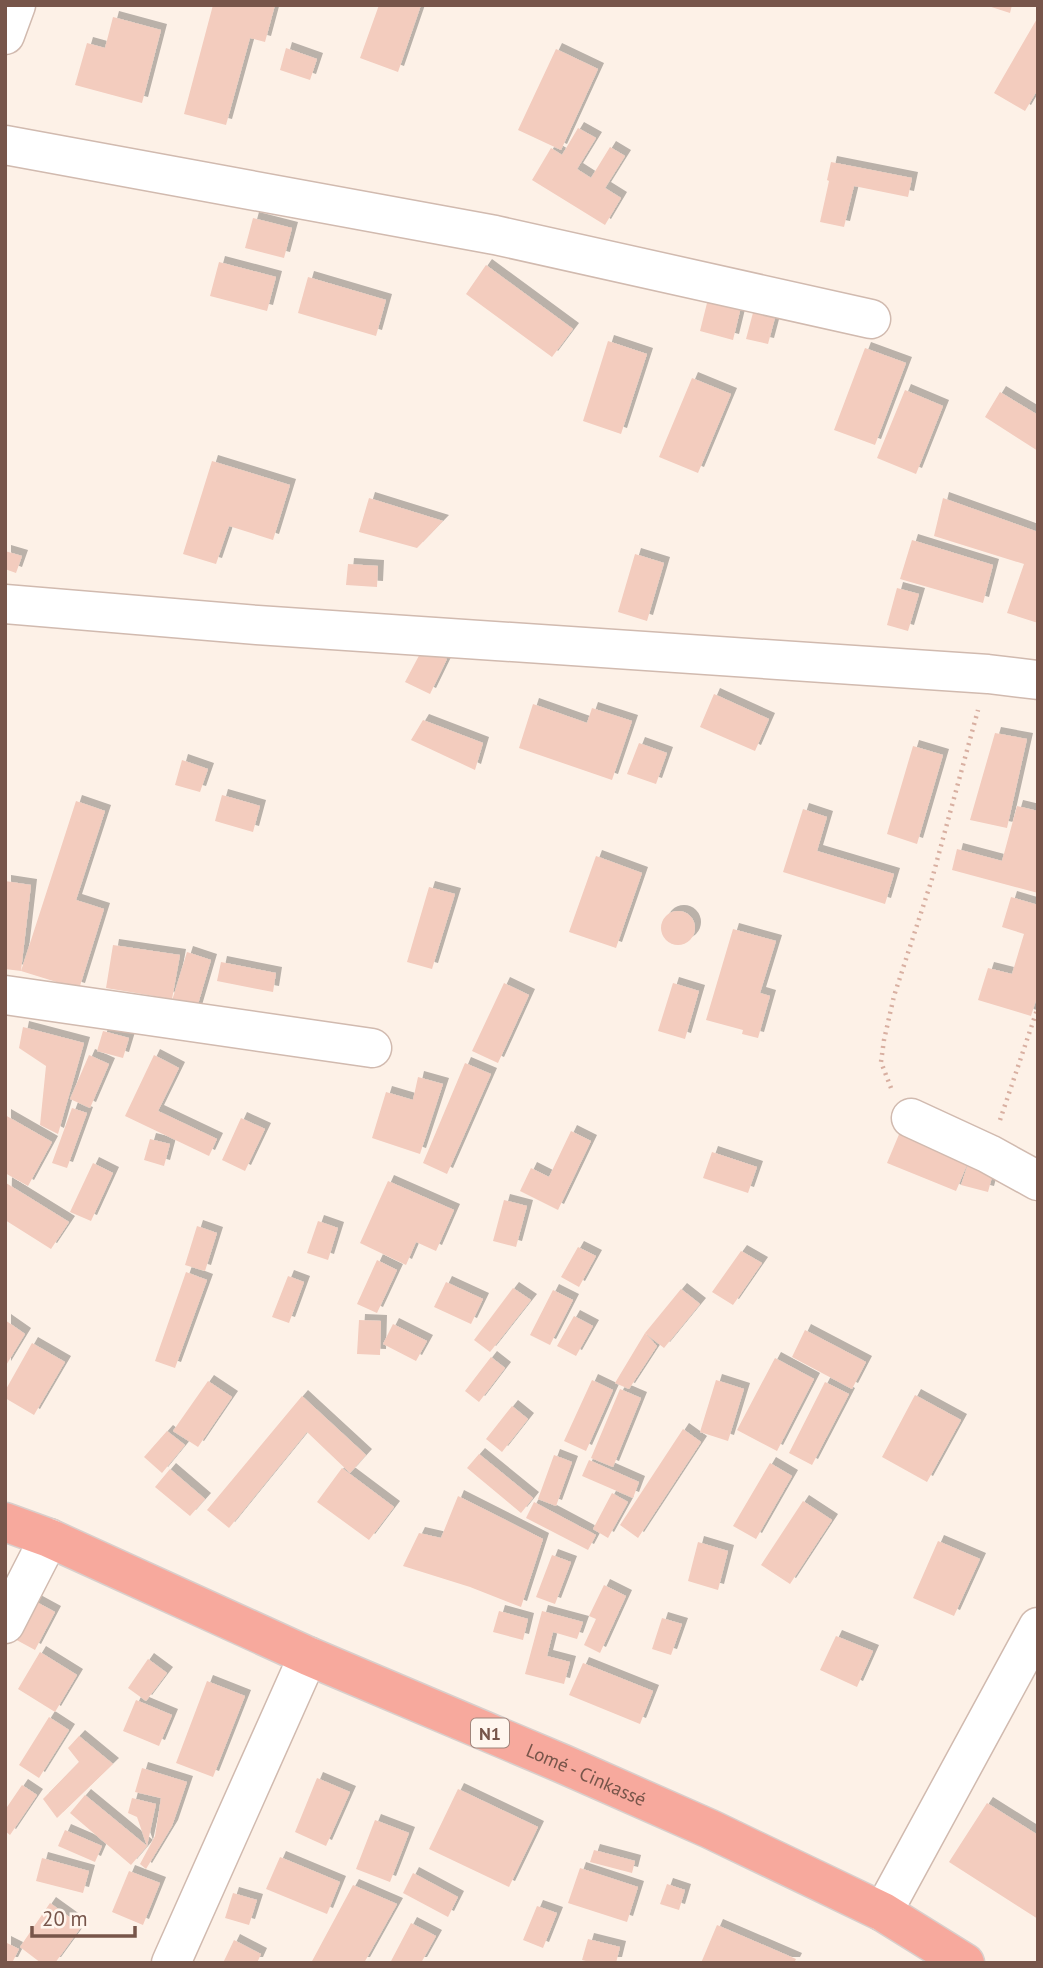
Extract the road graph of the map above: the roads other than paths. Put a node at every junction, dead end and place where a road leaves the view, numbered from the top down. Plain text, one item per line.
1 (16, 5) edge
2 (5, 36) edge
3 (5, 145) edge
4 (871, 320) dead end
5 (5, 604) edge
6 (1038, 680) edge
7 (5, 995) edge
8 (372, 1048) dead end
9 (911, 1118) road end
10 (1038, 1181) edge
11 (5, 1522) edge
12 (49, 1538) junction
13 (5, 1624) edge
14 (1038, 1627) edge
15 (308, 1656) junction
16 (883, 1912) junction
17 (171, 1963) edge
18 (965, 1963) edge

1 - 2 street
3 - 4 street
5 - 6 street
7 - 8 street
9 - 10 street
11 - 12 highway, Lomé - Cinkassé / N1
12 - 13 street
12 - 15 highway, Lomé - Cinkassé / N1
14 - 16 street
15 - 16 highway, Lomé - Cinkassé / N1
15 - 17 street
16 - 18 highway, Lomé - Cinkassé / N1

